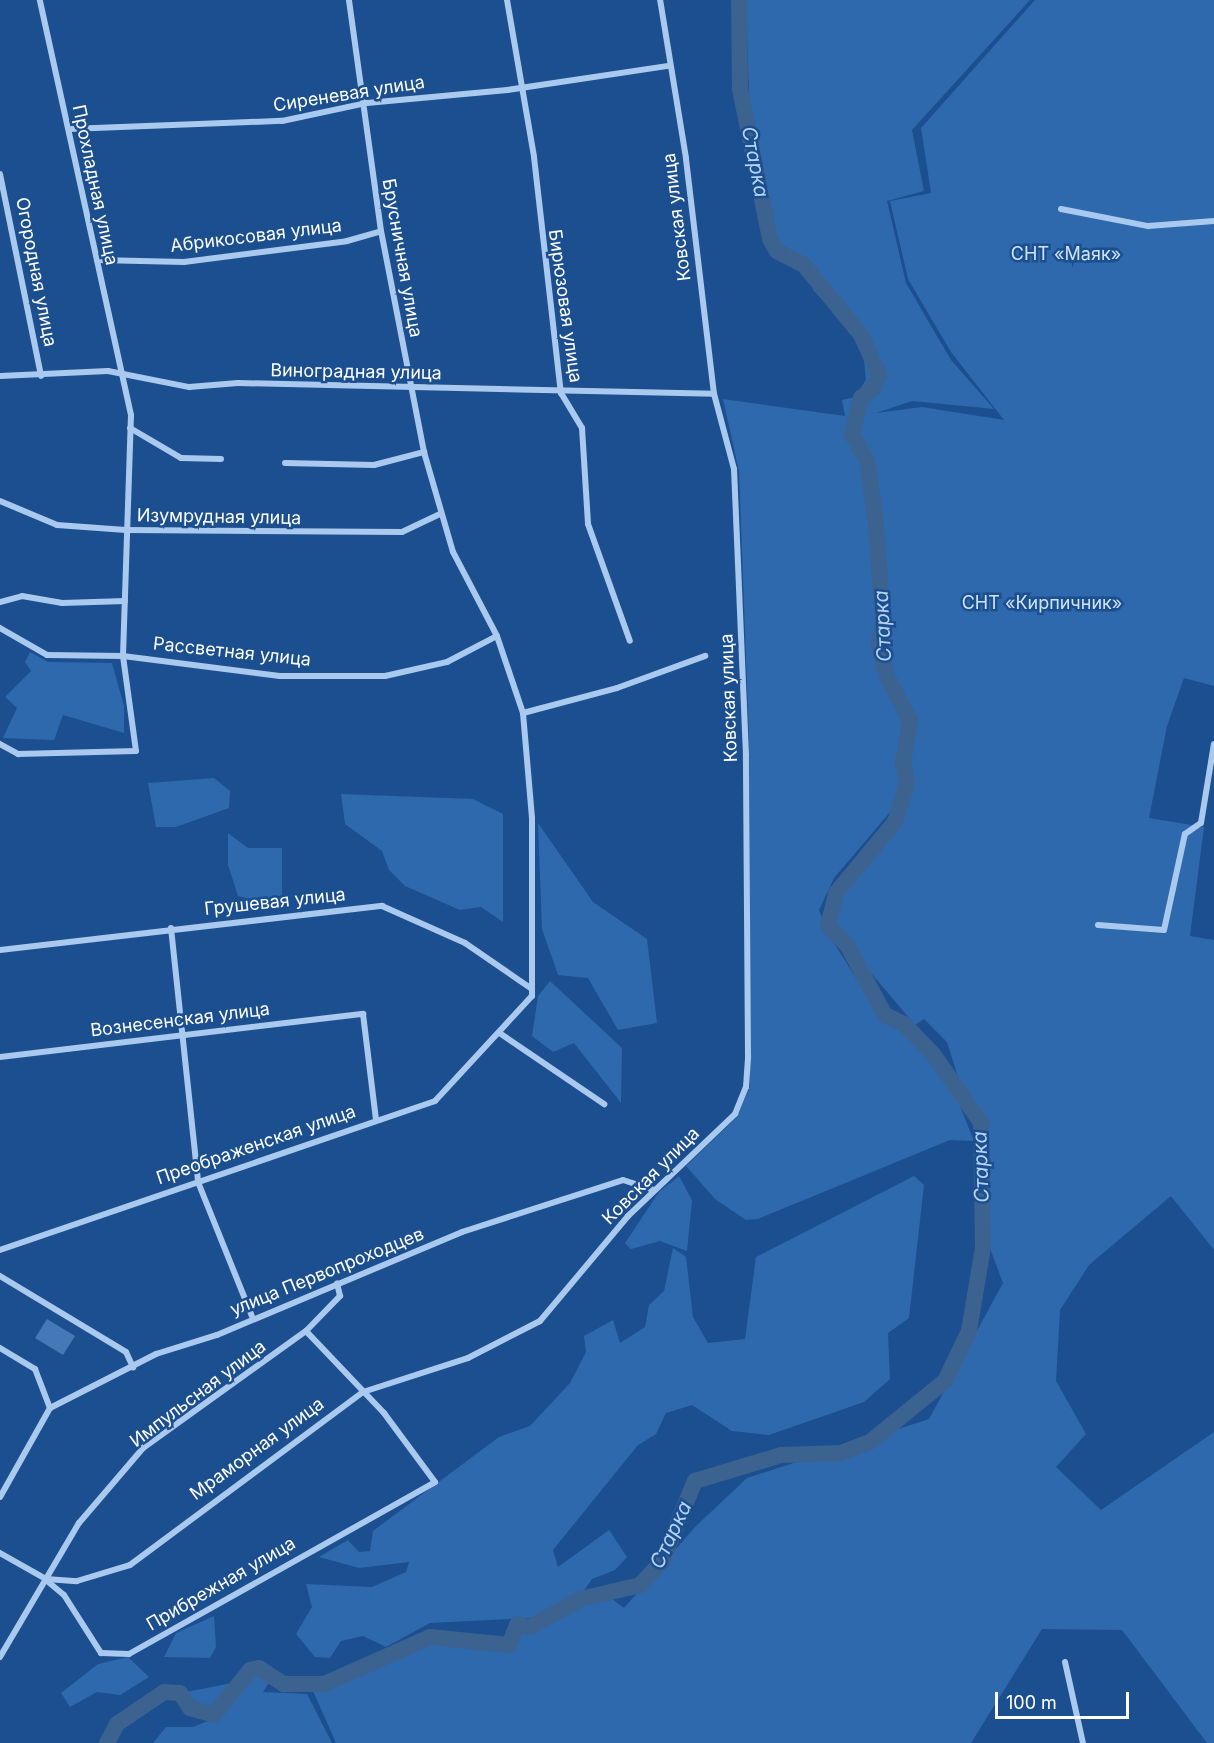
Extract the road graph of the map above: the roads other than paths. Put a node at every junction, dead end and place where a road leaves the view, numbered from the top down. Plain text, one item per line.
1 (40, 0) edge
2 (349, 0) edge
3 (507, 0) edge
4 (660, 0) edge
5 (668, 66) junction
6 (522, 88) junction
7 (360, 106) junction
8 (69, 129) junction
9 (0, 174) edge
10 (1061, 209) dead end
11 (1214, 221) edge
12 (381, 231) junction
13 (97, 260) junction
14 (123, 375) junction
15 (0, 376) edge
16 (41, 376) junction
17 (411, 389) junction
18 (561, 393) junction
19 (714, 394) junction
20 (130, 428) junction
21 (424, 452) junction
22 (221, 459) dead end
23 (285, 463) dead end
24 (0, 501) edge
25 (440, 514) junction
26 (126, 530) junction
27 (125, 601) junction
28 (0, 602) edge
29 (0, 628) edge
30 (497, 636) junction
31 (630, 641) dead end
32 (123, 656) junction
33 (705, 656) dead end
34 (523, 713) junction
35 (0, 744) edge
36 (1214, 744) edge
37 (1098, 926) dead end
38 (171, 928) junction
39 (0, 950) edge
40 (532, 989) junction
41 (501, 1034) junction
42 (181, 1035) junction
43 (0, 1057) edge
44 (604, 1104) dead end
45 (376, 1120) junction
46 (198, 1182) junction
47 (653, 1190) junction
48 (0, 1251) edge
49 (0, 1276) edge
50 (337, 1283) junction
51 (252, 1316) junction
52 (540, 1321) joint
53 (306, 1331) junction
54 (0, 1348) edge
55 (133, 1367) junction
56 (363, 1392) junction
57 (50, 1408) junction
58 (0, 1497) edge
59 (0, 1553) edge
60 (46, 1579) junction
61 (0, 1657) edge
62 (1065, 1662) dead end
63 (1083, 1743) edge

1 - 8 street, Прохладная улица
2 - 7 street, Брусничная улица
3 - 6 street, Бирюзовая улица
4 - 5 street, Ковская улица
5 - 6 street, Сиреневая улица
5 - 19 street, Ковская улица
6 - 7 street, Сиреневая улица
6 - 18 street, Бирюзовая улица
7 - 8 street, Сиреневая улица
7 - 12 street, Брусничная улица
8 - 13 street, Прохладная улица
9 - 16 street, Огородная улица
10 - 11 street
12 - 13 street, Абрикосовая улица
12 - 17 street, Брусничная улица
13 - 14 street, Прохладная улица
14 - 16 street, Виноградная улица
14 - 17 street, Виноградная улица
14 - 20 street, Прохладная улица
15 - 16 street, Виноградная улица
17 - 18 street, Виноградная улица
17 - 21 street, Брусничная улица
18 - 19 street, Виноградная улица
18 - 31 street, Бирюзовая улица
19 - 47 street, Ковская улица
20 - 22 street
20 - 26 street, Прохладная улица
21 - 23 street
21 - 25 street, Брусничная улица
24 - 26 street, Изумрудная улица
25 - 26 street, Изумрудная улица
25 - 30 street, Брусничная улица
26 - 27 street, Прохладная улица
27 - 28 street
27 - 32 street, Прохладная улица
29 - 32 street, Рассветная улица
30 - 32 street, Рассветная улица
30 - 34 street, Брусничная улица
32 - 35 street, Прохладная улица
33 - 34 street
34 - 40 street, Брусничная улица
36 - 37 street
38 - 39 street, Грушевая улица
38 - 40 street, Грушевая улица
38 - 42 street
40 - 41 street, Преображенская улица
41 - 44 street
41 - 45 street, Преображенская улица
42 - 43 street, Вознесенская улица
42 - 45 street, Вознесенская улица
42 - 46 street
45 - 46 street, Преображенская улица
46 - 48 street, Преображенская улица
46 - 51 street
47 - 50 street, улица Первопроходцев
47 - 52 street, Ковская улица
49 - 55 street
50 - 51 street, улица Первопроходцев
50 - 53 street, Импульсная улица
51 - 55 street, улица Первопроходцев
52 - 56 street, Мраморная улица
53 - 56 street
53 - 60 street, Импульсная улица
54 - 57 street
55 - 57 street, улица Первопроходцев
56 - 60 street, Мраморная улица
56 - 60 street, Прибрежная улица
57 - 58 street
59 - 60 street, Мраморная улица
60 - 61 street, Импульсная улица
62 - 63 street

